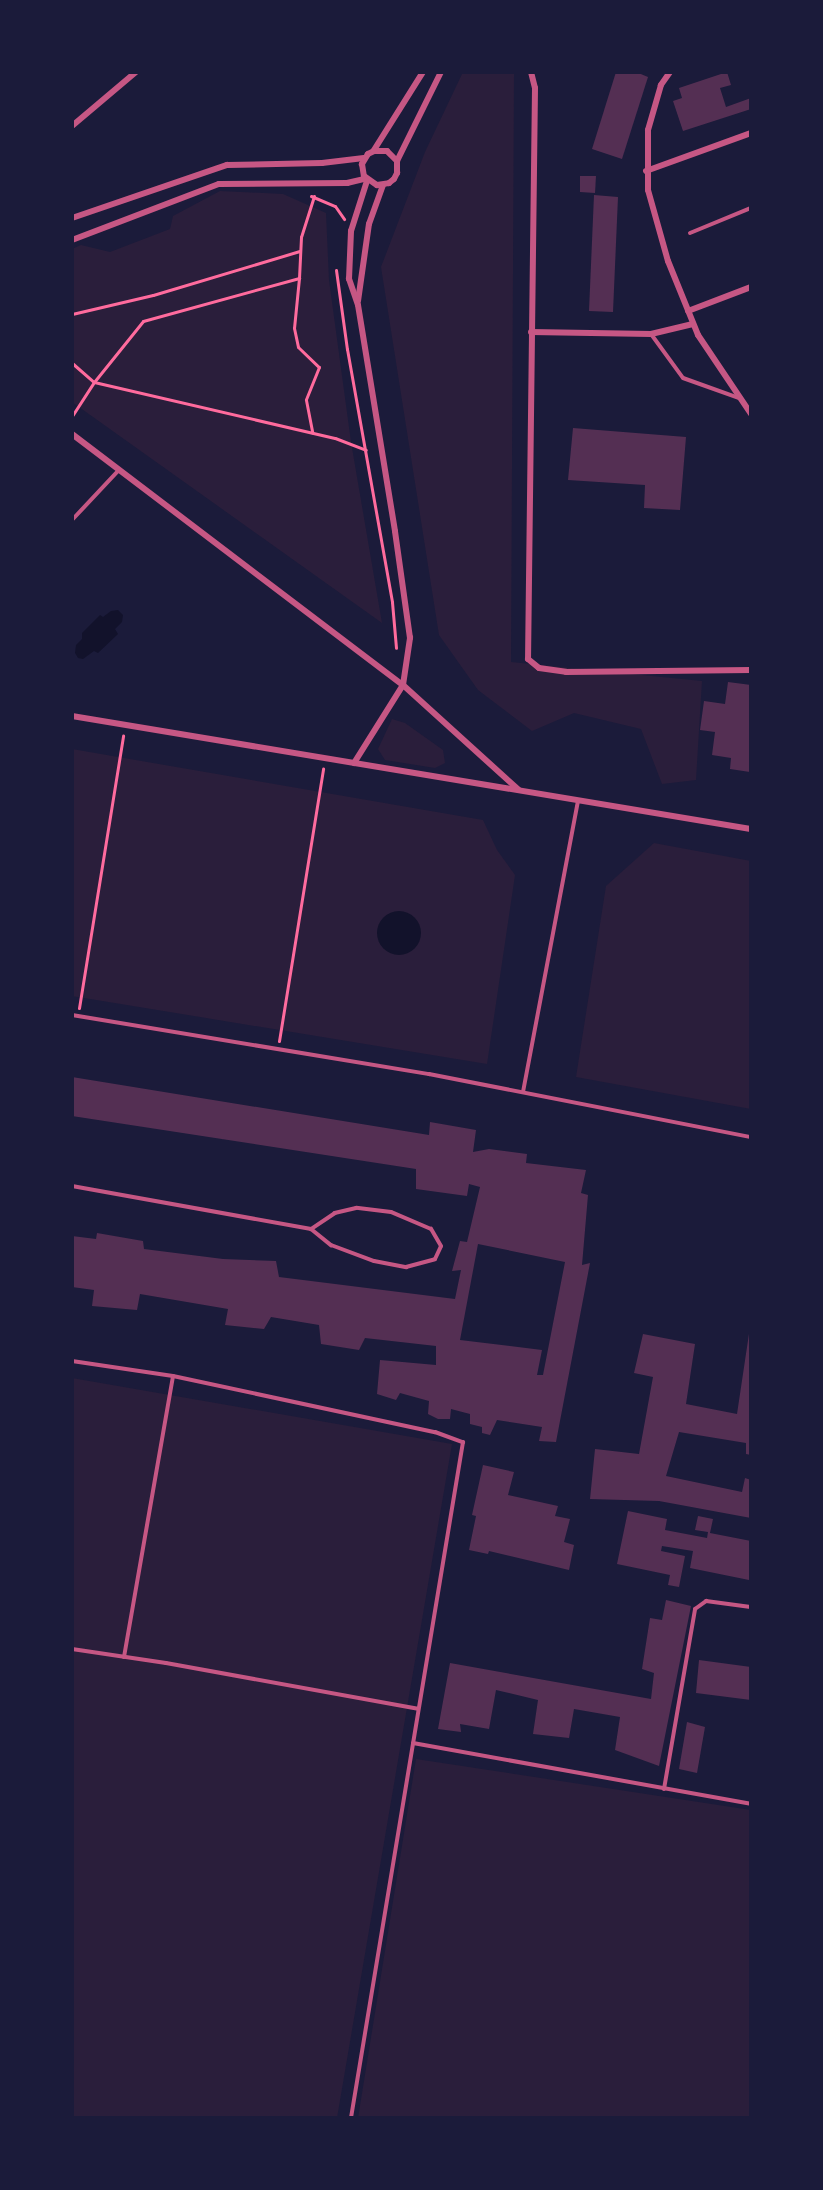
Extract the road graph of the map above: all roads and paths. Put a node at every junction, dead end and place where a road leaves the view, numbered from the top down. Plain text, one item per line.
1 (136, 72) edge
2 (423, 72) edge
3 (441, 72) edge
4 (531, 72) edge
5 (670, 72) edge
6 (72, 126) edge
7 (751, 133) edge
8 (374, 151) junction
9 (364, 158) junction
10 (396, 161) junction
11 (646, 171) junction
12 (366, 180) junction
13 (320, 184) junction
14 (383, 185) junction
15 (302, 195) dead end
16 (314, 196) junction
17 (751, 208) edge
18 (72, 218) edge
19 (344, 220) dead end
20 (690, 233) dead end
21 (72, 240) edge
22 (300, 251) junction
23 (337, 265) dead end
24 (299, 278) junction
25 (751, 287) edge
26 (358, 305) junction
27 (688, 311) junction
28 (72, 314) edge
29 (693, 324) junction
30 (531, 332) junction
31 (651, 334) junction
32 (72, 363) edge
33 (94, 382) junction
34 (740, 398) junction
35 (751, 414) edge
36 (72, 416) edge
37 (312, 432) junction
38 (72, 434) edge
39 (366, 450) junction
40 (119, 470) junction
41 (72, 520) edge
42 (397, 654) dead end
43 (751, 670) edge
44 (403, 685) junction
45 (72, 716) edge
46 (126, 725) junction
47 (325, 759) junction
48 (354, 763) junction
49 (519, 791) junction
50 (578, 801) junction
51 (751, 830) edge
52 (72, 1015) edge
53 (78, 1016) junction
54 (278, 1048) junction
55 (523, 1092) junction
56 (751, 1137) edge
57 (72, 1186) edge
58 (311, 1229) junction
59 (72, 1360) edge
60 (174, 1376) junction
61 (751, 1607) edge
62 (72, 1649) edge
63 (124, 1657) junction
64 (418, 1709) junction
65 (413, 1743) junction
66 (664, 1789) junction
67 (751, 1804) edge
68 (351, 2118) edge

1 - 6 street
2 - 8 street
3 - 10 street
4 - 30 street
5 - 11 street
7 - 11 street
8 - 9 street
8 - 10 street
9 - 12 street
9 - 18 street
10 - 14 street
11 - 27 street
12 - 13 street
12 - 14 street
12 - 26 street
13 - 16 path
13 - 21 street
14 - 26 street
15 - 16 path
16 - 19 path
16 - 22 path
17 - 20 lane
22 - 24 path
22 - 28 path
23 - 39 path
24 - 33 path
24 - 37 path
25 - 27 street
26 - 44 street
27 - 29 street
29 - 31 street
29 - 34 street
30 - 31 street
30 - 43 street
31 - 34 lane
32 - 33 path
33 - 36 path
33 - 37 path
34 - 35 street
37 - 39 path
38 - 40 street
39 - 42 path
40 - 41 lane
40 - 44 street
44 - 48 street
44 - 49 street
45 - 46 street
46 - 47 street
46 - 53 path
47 - 48 street
47 - 54 path
48 - 49 street
49 - 50 street
50 - 51 street
50 - 55 lane
52 - 53 lane
53 - 54 lane
54 - 55 lane
55 - 56 lane
57 - 58 lane
58 - 58 lane
59 - 60 lane
60 - 63 lane
60 - 64 lane
61 - 66 lane
62 - 63 lane
63 - 64 lane
64 - 65 lane
65 - 66 lane
65 - 68 lane
66 - 67 lane

